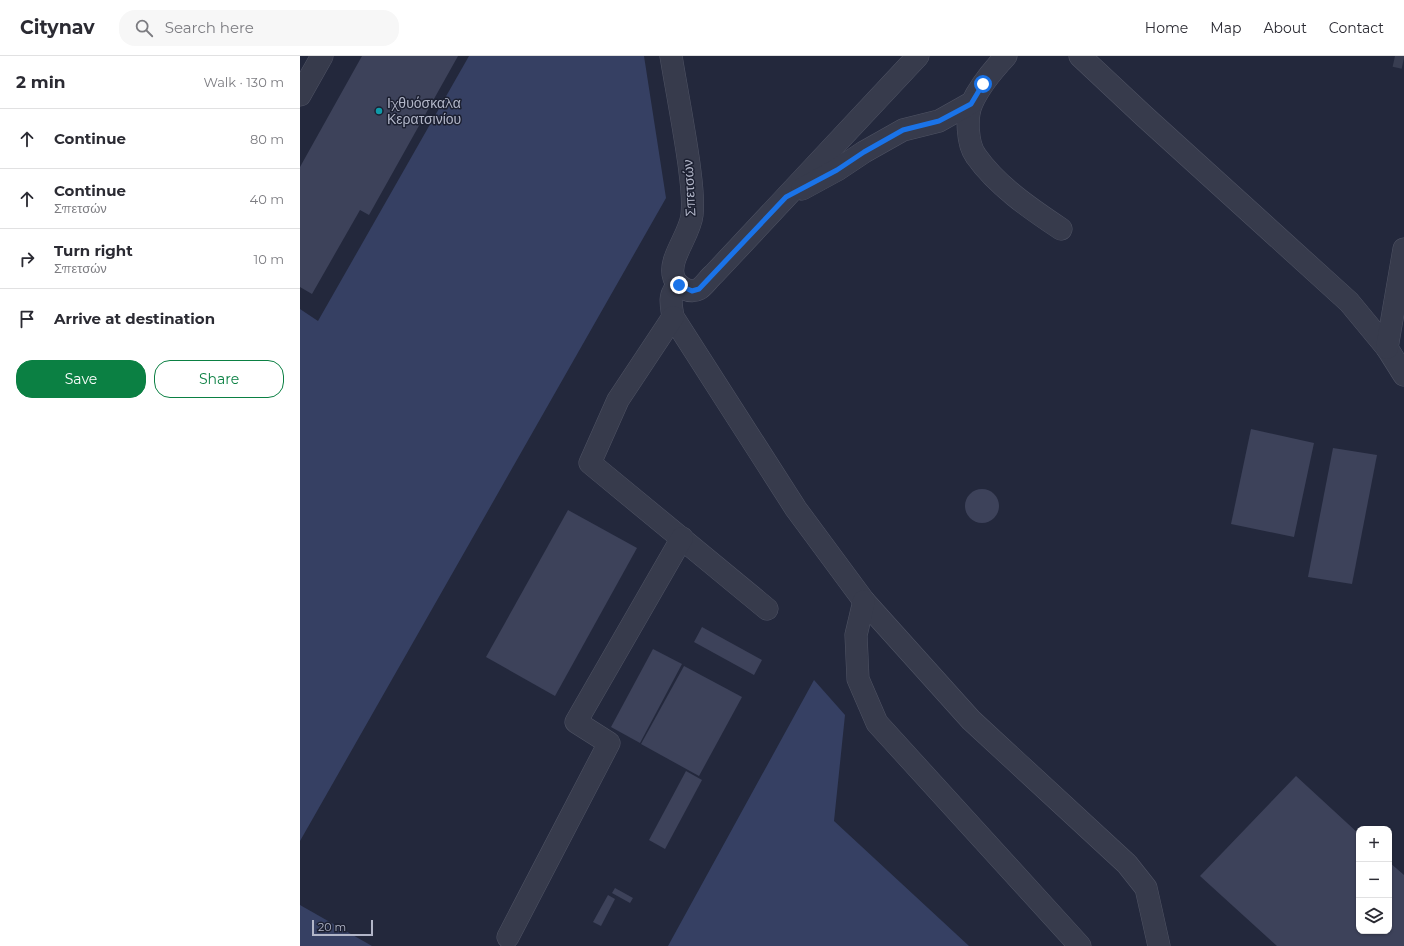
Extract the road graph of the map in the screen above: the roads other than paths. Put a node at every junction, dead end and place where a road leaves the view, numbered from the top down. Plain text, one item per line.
1 (322, 56) edge
2 (672, 56) edge
3 (918, 56) edge
4 (1006, 56) edge
5 (1080, 56) edge
6 (300, 95) edge
7 (971, 104) junction
8 (786, 197) junction
9 (1061, 229) dead end
10 (1404, 249) edge
11 (679, 285) junction
12 (673, 317) junction
13 (1388, 348) junction
14 (1404, 375) edge
15 (682, 538) junction
16 (864, 601) junction
17 (767, 609) dead end
18 (508, 937) dead end
19 (1080, 946) edge
20 (1159, 946) edge

1 - 6 street
2 - 11 street, Σπετσών
3 - 8 street
4 - 7 street
5 - 13 street
7 - 8 street
7 - 9 street
8 - 11 street
10 - 13 street
11 - 12 street
12 - 15 street
12 - 16 street
13 - 14 street
15 - 17 street
15 - 18 street
16 - 19 street
16 - 20 street

